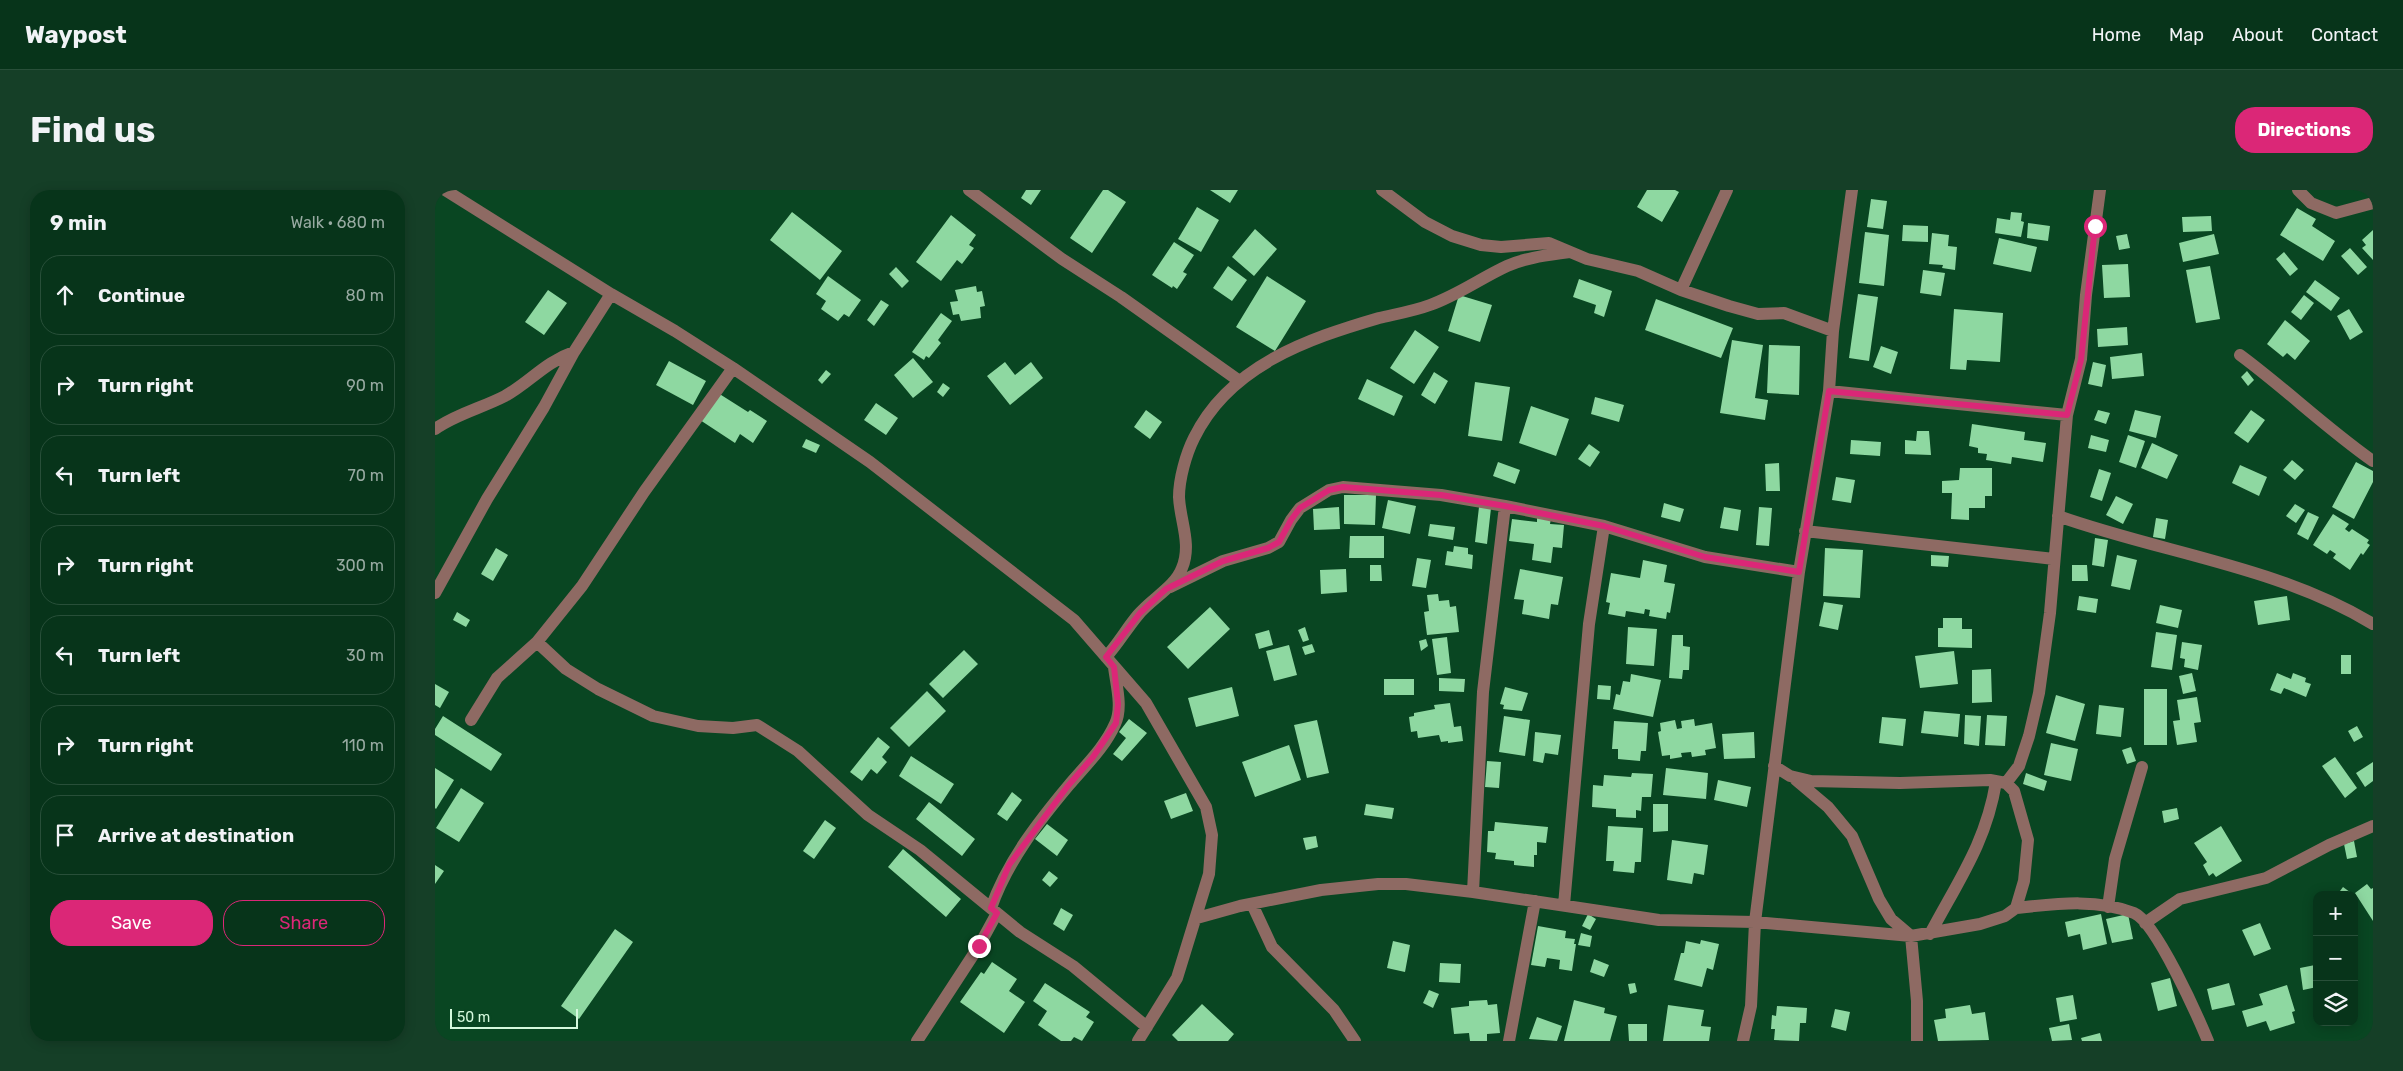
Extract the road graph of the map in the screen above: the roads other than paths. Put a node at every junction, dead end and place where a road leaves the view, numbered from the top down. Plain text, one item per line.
1 (445, 190) edge
2 (969, 190) edge
3 (1382, 190) edge
4 (1727, 190) edge
5 (1852, 190) edge
6 (2100, 190) edge
7 (2298, 190) edge
8 (2373, 203) edge
9 (1570, 252) junction
10 (1681, 290) junction
11 (611, 294) junction
12 (1833, 331) junction
13 (573, 352) junction
14 (2240, 355) dead end
15 (733, 368) junction
16 (1238, 380) junction
17 (1829, 391) junction
18 (2067, 415) junction
19 (435, 429) edge
20 (2373, 461) edge
21 (1505, 506) junction
22 (2058, 516) junction
23 (1604, 526) junction
24 (1805, 531) junction
25 (2054, 559) junction
26 (1799, 572) junction
27 (1166, 589) junction
28 (435, 593) edge
29 (2373, 624) edge
30 (537, 642) junction
31 (1110, 662) junction
32 (471, 720) dead end
33 (1774, 766) junction
34 (2142, 768) dead end
35 (1790, 776) junction
36 (2001, 782) junction
37 (2373, 826) edge
38 (1473, 892) junction
39 (1535, 901) junction
40 (1252, 904) junction
41 (1564, 905) junction
42 (2108, 907) junction
43 (2015, 908) junction
44 (994, 910) junction
45 (1197, 918) junction
46 (1755, 922) junction
47 (2145, 923) junction
48 (1930, 934) junction
49 (1911, 936) junction
50 (1147, 1027) junction
51 (917, 1041) edge
52 (1138, 1041) edge
53 (1355, 1041) edge
54 (1509, 1041) edge
55 (1743, 1041) edge
56 (1917, 1041) edge
57 (2209, 1041) edge

1 - 11 street
2 - 16 street
3 - 9 street
4 - 10 street
5 - 12 street
6 - 18 street
7 - 8 street
9 - 10 street
9 - 16 street
10 - 12 street
11 - 13 street
11 - 15 street
12 - 17 street
13 - 19 street
13 - 28 street
14 - 20 street
15 - 30 street
15 - 31 street
16 - 27 street
17 - 18 street
17 - 24 street
18 - 22 street
21 - 23 street
21 - 27 street
21 - 38 street
22 - 25 street
22 - 29 street
23 - 26 street
23 - 41 street
24 - 25 street
24 - 26 street
25 - 36 street
26 - 33 street
27 - 31 street
30 - 32 street
30 - 44 street
31 - 44 street
31 - 45 street
33 - 35 street
33 - 46 street
34 - 42 street
35 - 36 street
35 - 49 street
36 - 43 street
36 - 48 street
37 - 47 street
38 - 39 street
38 - 40 street
39 - 41 street
39 - 54 street
40 - 45 street
40 - 53 street
41 - 46 street
42 - 43 street
42 - 47 street
43 - 48 street
44 - 50 street
44 - 51 street
45 - 50 street
46 - 49 street
46 - 55 street
47 - 57 street
48 - 49 street
49 - 56 street
50 - 52 street

